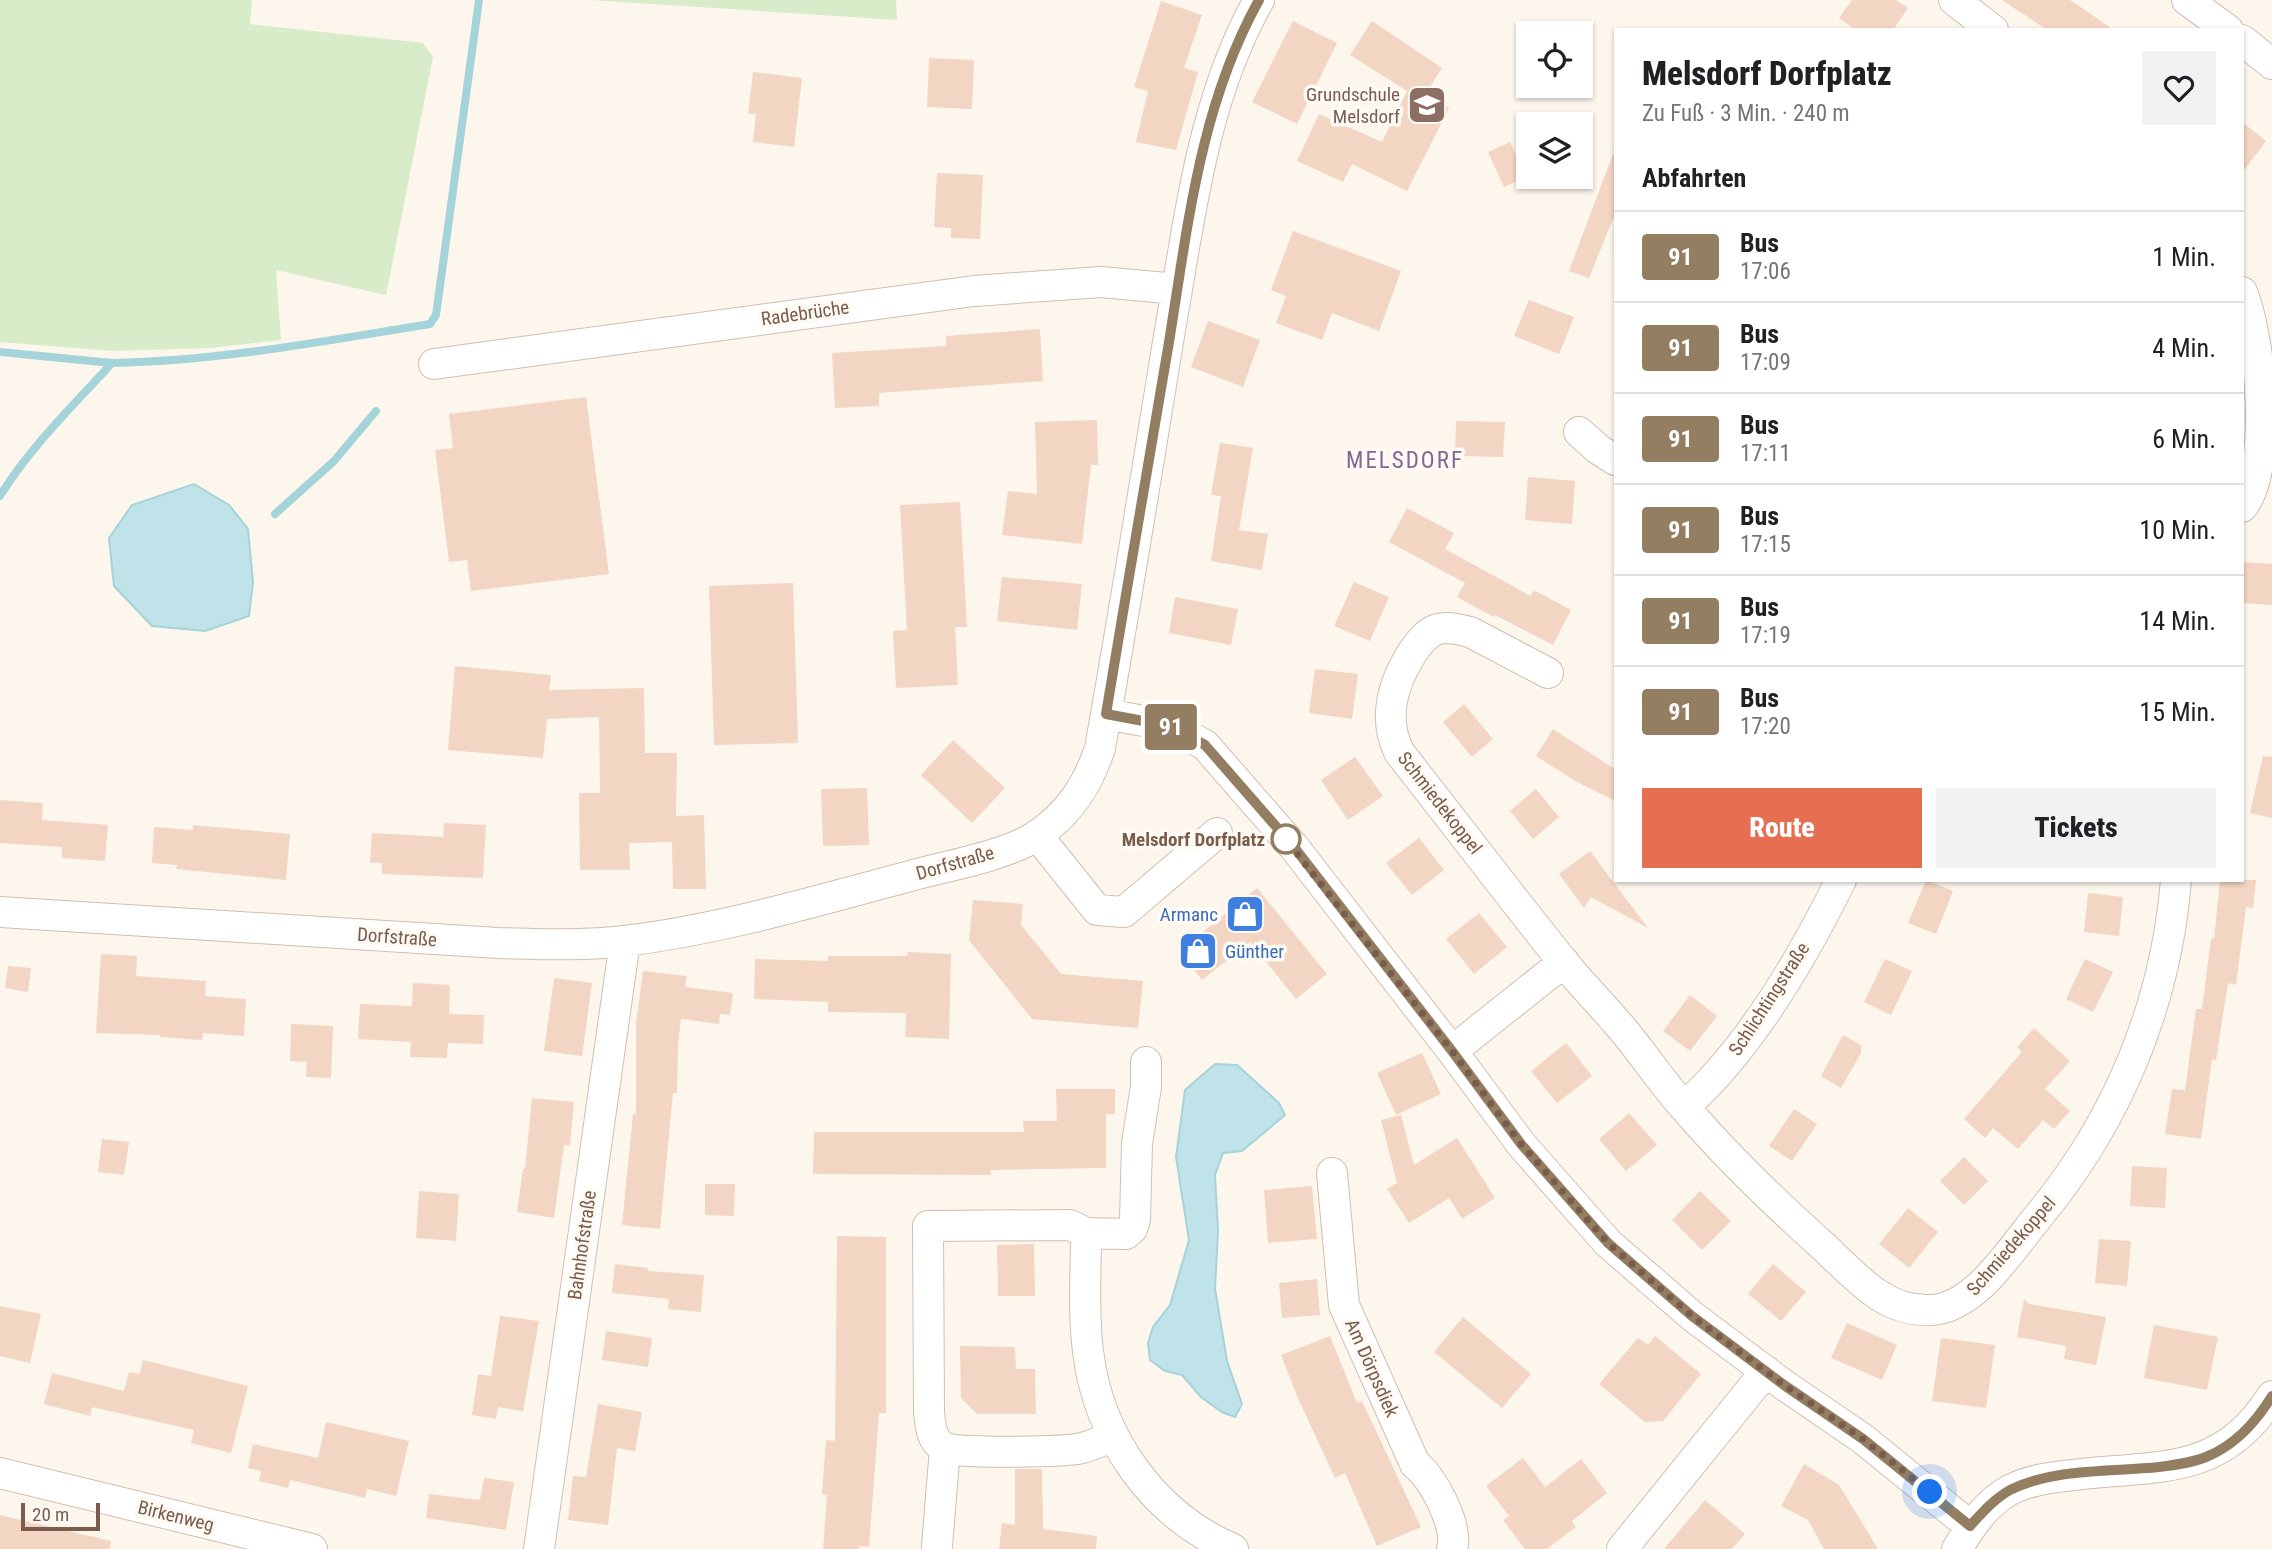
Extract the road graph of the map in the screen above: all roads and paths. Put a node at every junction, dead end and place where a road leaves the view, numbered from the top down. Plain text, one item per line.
1 (1954, 0) edge
2 (2187, 0) edge
3 (1250, 3) edge
4 (1990, 28) edge
5 (2225, 28) edge
6 (2244, 42) edge
7 (2272, 64) edge
8 (1177, 289) junction
9 (2244, 298) edge
10 (434, 364) dead end
11 (1579, 432) dead end
12 (1614, 459) edge
13 (2244, 505) edge
14 (1548, 673) dead end
15 (1106, 714) junction
16 (1217, 833) dead end
17 (1037, 835) junction
18 (1839, 882) edge
19 (2176, 882) edge
20 (0, 912) edge
21 (625, 941) junction
22 (1564, 962) junction
23 (1452, 1051) junction
24 (1146, 1062) dead end
25 (1684, 1107) junction
26 (1332, 1174) dead end
27 (1086, 1233) junction
28 (1766, 1371) junction
29 (2272, 1396) edge
30 (1113, 1437) junction
31 (945, 1448) junction
32 (0, 1473) edge
33 (1964, 1538) edge
34 (937, 1546) dead end
35 (312, 1549) edge
36 (539, 1549) edge
37 (1233, 1549) edge
38 (1452, 1549) edge
39 (1622, 1549) edge

1 - 4 street
2 - 5 street
3 - 8 street, Dorfstraße
6 - 7 street
8 - 10 street, Radebrüche
8 - 15 street, Dorfstraße
9 - 13 street
11 - 12 street
14 - 22 street, Schmiedekoppel
15 - 17 street, Dorfstraße
15 - 23 street
16 - 17 street
17 - 21 street, Dorfstraße
18 - 25 street, Schlichtingstraße
19 - 25 street, Schmiedekoppel
20 - 21 street, Dorfstraße
21 - 36 street, Bahnhofstraße
22 - 23 street
22 - 25 street, Schmiedekoppel
23 - 28 street
24 - 27 street
26 - 38 street, Am Dörpsdiek
27 - 30 street
27 - 31 street
28 - 33 street
28 - 39 street
29 - 33 street
30 - 31 street
30 - 37 street
31 - 34 street
32 - 35 street, Birkenweg

